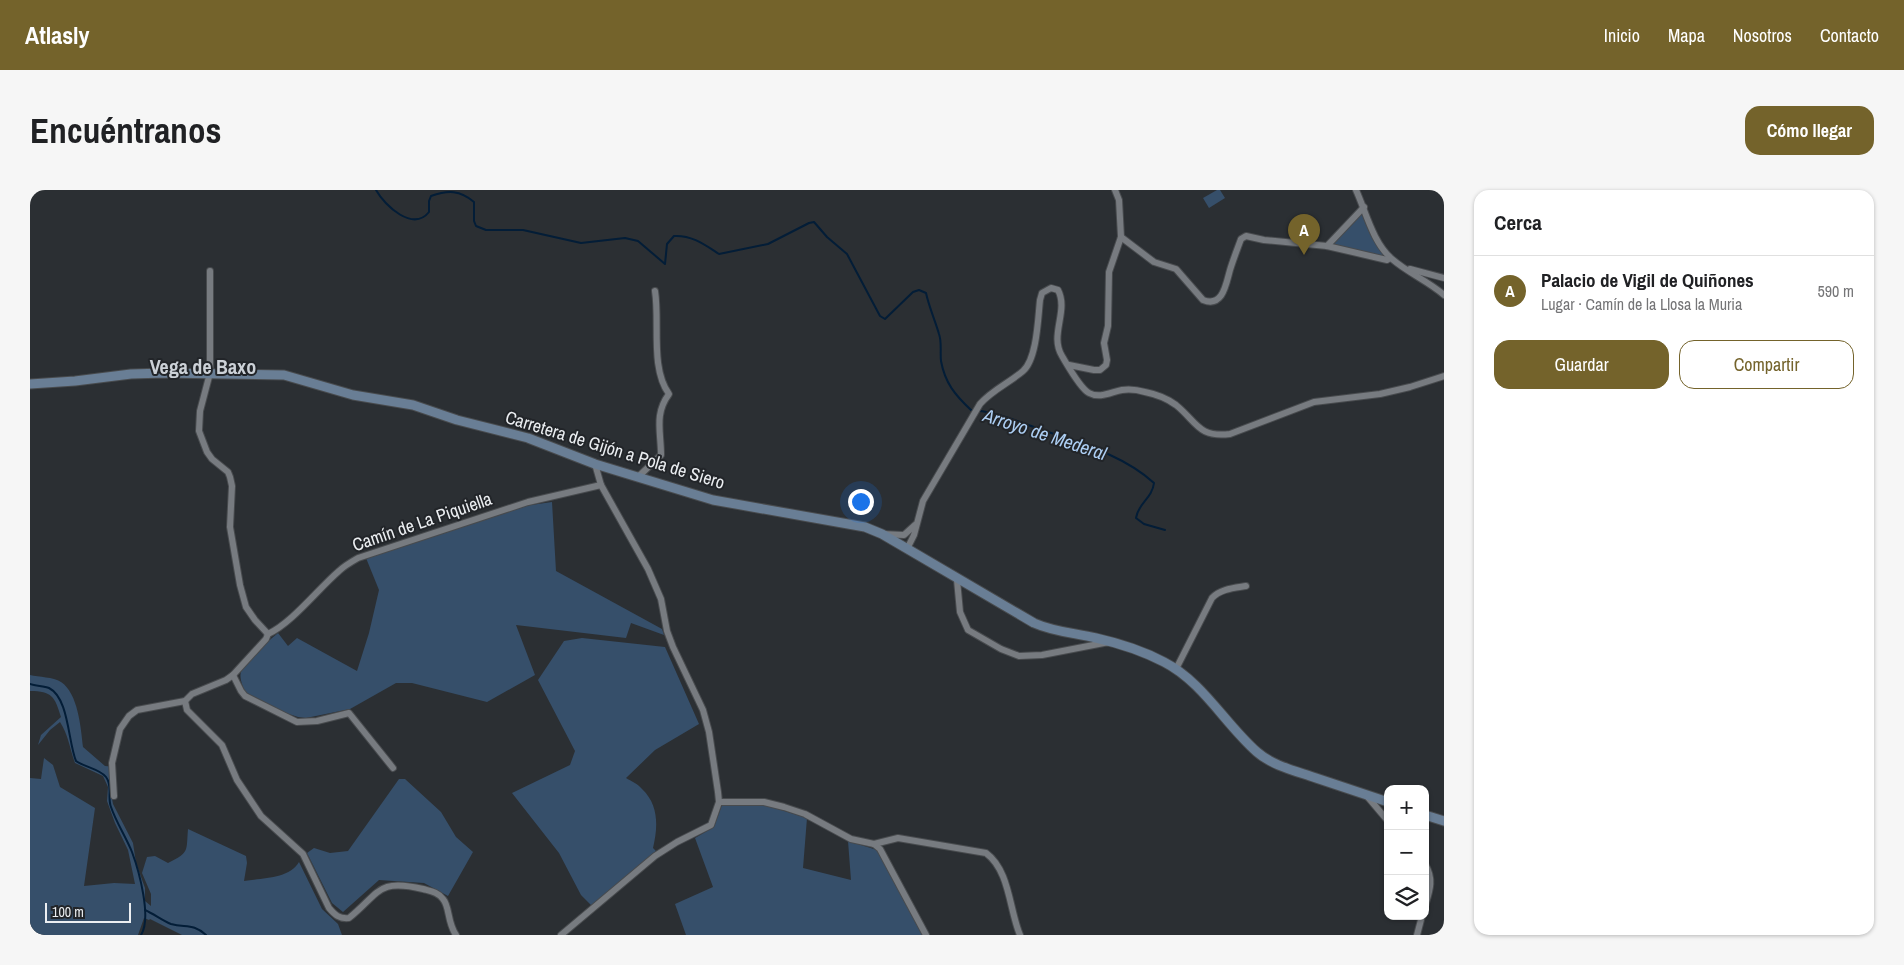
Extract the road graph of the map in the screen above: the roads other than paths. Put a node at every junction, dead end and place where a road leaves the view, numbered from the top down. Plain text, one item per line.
1 (1115, 190) edge
2 (1356, 190) edge
3 (1364, 208) junction
4 (1121, 237) junction
5 (1327, 246) junction
6 (1390, 258) junction
7 (1407, 269) junction
8 (210, 271) dead end
9 (1444, 278) edge
10 (655, 291) dead end
11 (1444, 295) edge
12 (1069, 365) junction
13 (210, 373) junction
14 (1444, 376) edge
15 (30, 384) edge
16 (595, 464) junction
17 (638, 477) junction
18 (601, 485) junction
19 (918, 522) junction
20 (882, 534) junction
21 (904, 534) junction
22 (904, 547) junction
23 (957, 580) junction
24 (1246, 586) dead end
25 (268, 634) junction
26 (1112, 642) junction
27 (1176, 669) junction
28 (233, 675) junction
29 (185, 701) junction
30 (393, 768) dead end
31 (1366, 795) junction
32 (114, 796) dead end
33 (1384, 801) edge
34 (719, 802) junction
35 (1384, 816) edge
36 (1429, 816) edge
37 (1444, 821) edge
38 (874, 844) junction
39 (1429, 871) edge
40 (1429, 893) edge
41 (1421, 920) edge
42 (456, 935) edge
43 (562, 935) edge
44 (926, 935) edge
45 (1020, 935) edge
46 (1417, 935) edge

1 - 4 street
2 - 3 street
3 - 5 street
3 - 6 street
4 - 5 street
4 - 12 street
5 - 6 street
6 - 7 street
7 - 9 street
7 - 11 street
8 - 13 street
10 - 17 street
12 - 14 street
12 - 19 street
13 - 15 street, Carretera de Gijón a Pola de Siero
13 - 16 street, Carretera de Gijón a Pola de Siero
13 - 25 street
16 - 17 street, Carretera de Gijón a Pola de Siero
16 - 18 street
17 - 20 street, Carretera de Gijón a Pola de Siero
18 - 25 street, Camín de La Piquiella
18 - 34 street
19 - 21 street
19 - 22 street
20 - 21 street
20 - 22 street, Carretera de Gijón a Pola de Siero
21 - 22 street
22 - 23 street, Carretera de Gijón a Pola de Siero
23 - 26 street, Carretera de Gijón a Pola de Siero
23 - 26 street
24 - 27 street
25 - 28 street, Camín de La Piquiella
26 - 27 street, Carretera de Gijón a Pola de Siero
27 - 31 street, Carretera de Gijón a Pola de Siero
28 - 29 street, Camín de La Piquiella
28 - 30 street
29 - 32 street, Camín de La Piquiella
29 - 42 street
31 - 33 street, Carretera de Gijón a Pola de Siero
31 - 35 street
34 - 38 street
34 - 43 street
36 - 37 street
38 - 44 street
38 - 45 street
39 - 40 street
41 - 46 street

